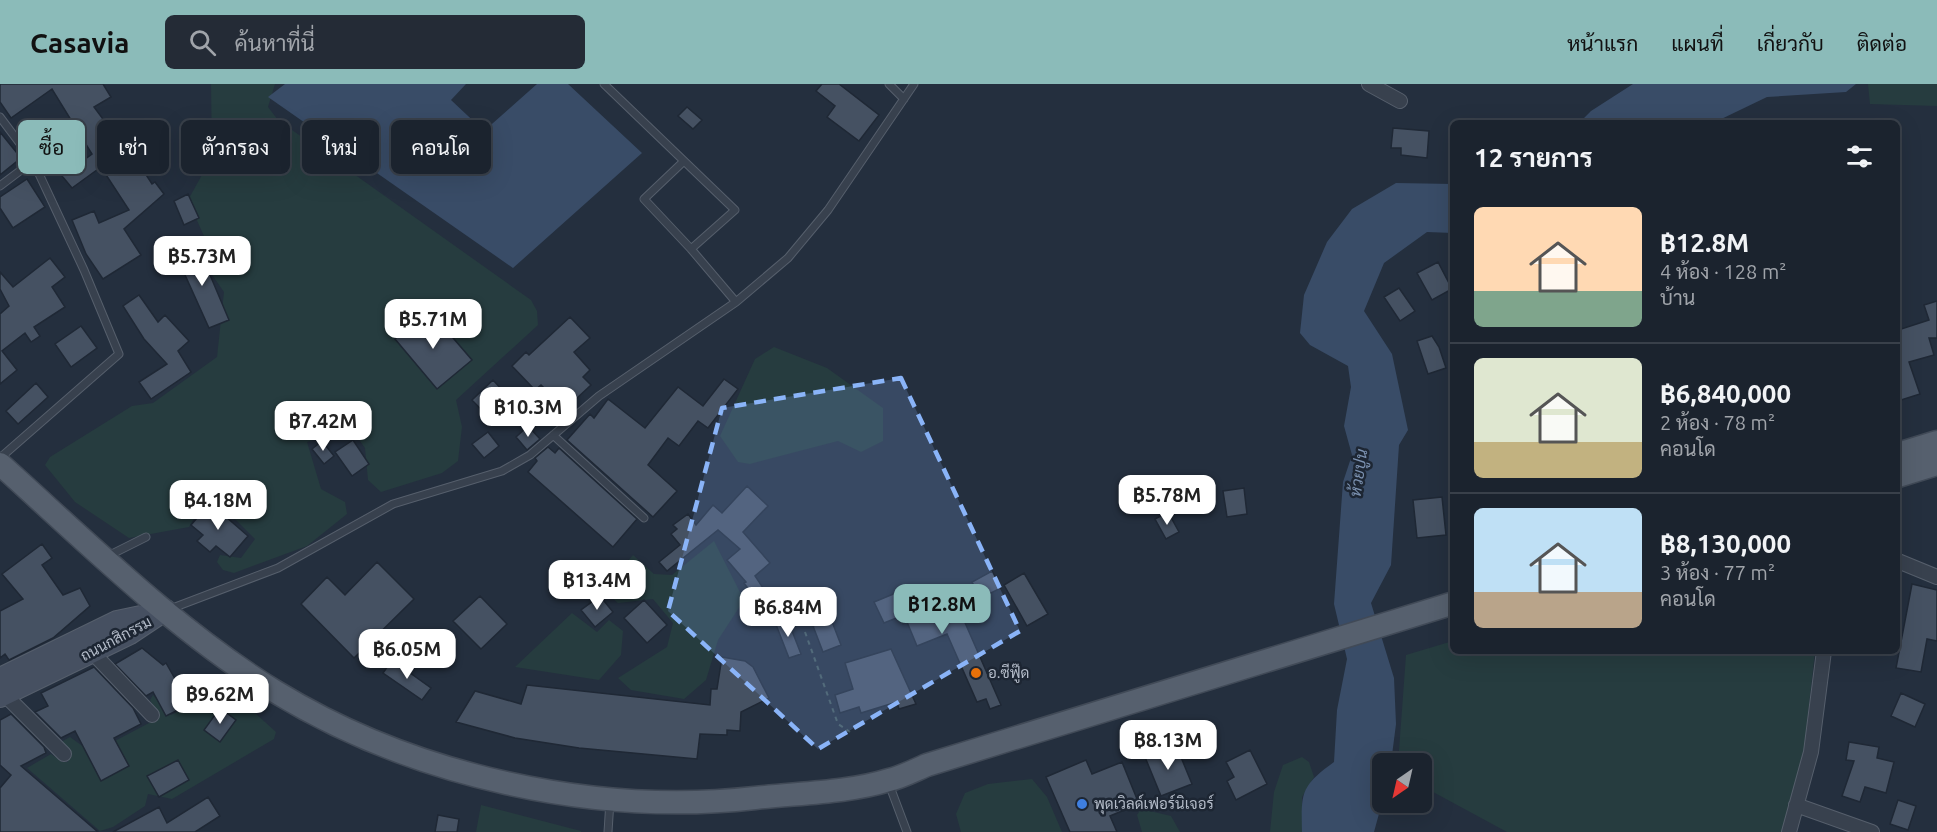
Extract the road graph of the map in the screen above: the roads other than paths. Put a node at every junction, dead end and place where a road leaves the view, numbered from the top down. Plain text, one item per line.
1 (604, 84) edge
2 (890, 84) edge
3 (914, 84) edge
4 (1369, 84) edge
5 (903, 99) junction
6 (1400, 101) dead end
7 (0, 117) edge
8 (18, 141) edge
9 (684, 161) junction
10 (18, 172) edge
11 (39, 174) edge
12 (0, 186) edge
13 (691, 249) junction
14 (736, 302) junction
15 (553, 435) junction
16 (1937, 442) edge
17 (1900, 453) edge
18 (0, 458) edge
19 (0, 464) edge
20 (1937, 464) edge
21 (1900, 475) edge
22 (644, 518) dead end
23 (146, 537) dead end
24 (105, 558) junction
25 (1900, 562) edge
26 (1937, 577) edge
27 (1450, 604) edge
28 (166, 610) junction
29 (92, 652) junction
30 (1824, 654) edge
31 (2, 690) edge
32 (153, 716) dead end
33 (64, 754) dead end
34 (888, 781) junction
35 (610, 801) junction
36 (1796, 805) junction
37 (608, 832) edge
38 (907, 832) edge
39 (1789, 832) edge
40 (1872, 832) edge

1 - 9 lane
2 - 5 lane
3 - 5 lane
4 - 6 street
5 - 14 lane
7 - 8 lane
9 - 13 lane
9 - 13 lane
10 - 12 lane
11 - 18 lane
13 - 14 lane
14 - 15 lane
15 - 22 lane
15 - 28 lane
16 - 17 main road
19 - 24 main road
20 - 21 main road
23 - 24 lane
24 - 28 main road
25 - 26 street
27 - 34 main road
28 - 29 main road, ถนนกสิกรรม
28 - 31 main road, ถนนกสิกรรม
28 - 35 main road
29 - 31 main road, ถนนกสิกรรม
29 - 32 street
30 - 36 street
31 - 33 street
34 - 35 main road
34 - 38 lane
35 - 37 lane
36 - 39 street
36 - 40 street

